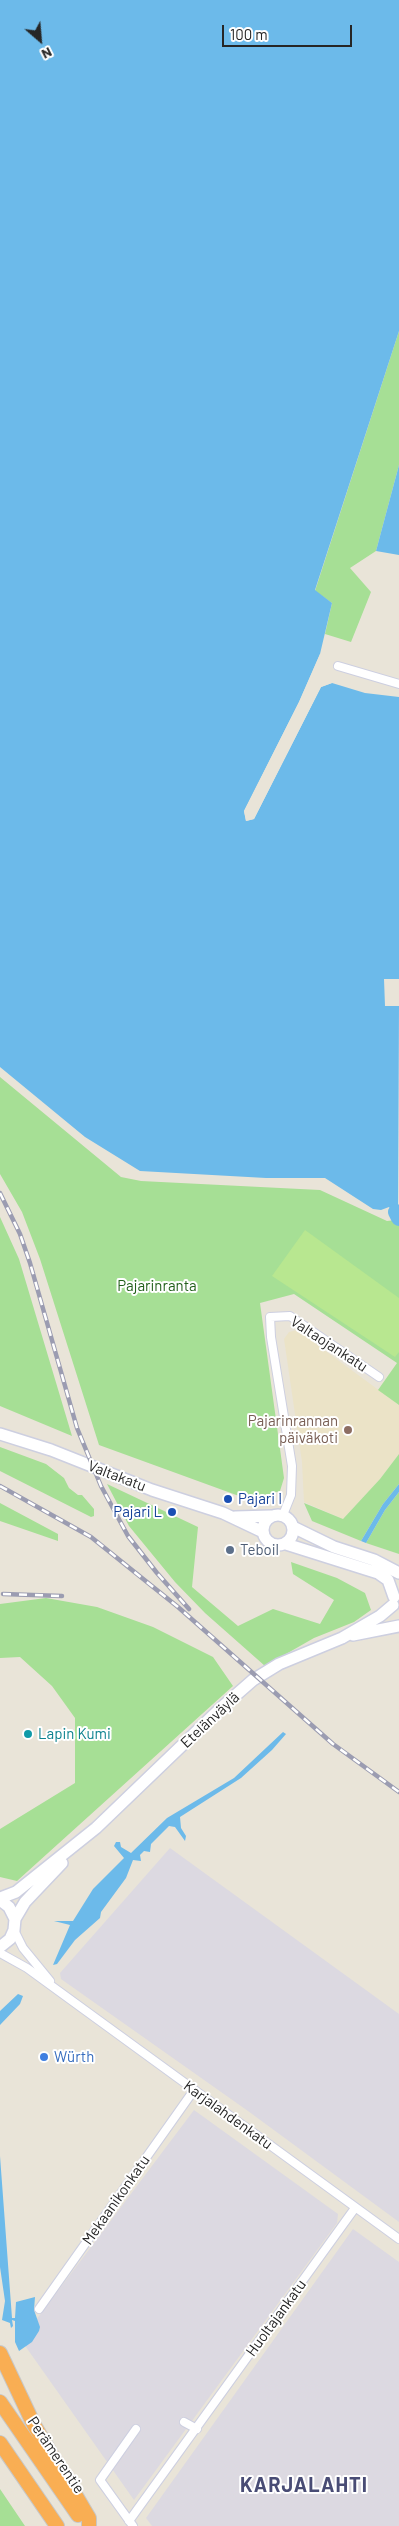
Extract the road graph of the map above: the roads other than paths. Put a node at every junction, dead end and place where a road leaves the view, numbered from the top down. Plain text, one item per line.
1 (338, 666) dead end
2 (399, 684) edge
3 (379, 1377) dead end
4 (0, 1434) edge
5 (283, 1515) junction
6 (271, 1516) junction
7 (233, 1517) junction
8 (294, 1527) junction
9 (263, 1532) junction
10 (286, 1544) junction
11 (399, 1573) edge
12 (395, 1597) edge
13 (399, 1624) edge
14 (342, 1638) junction
15 (96, 1828) junction
16 (0, 1899) edge
17 (15, 1924) junction
18 (0, 1947) edge
19 (0, 1953) edge
20 (58, 1990) junction
21 (194, 2090) junction
22 (356, 2208) junction
23 (399, 2239) edge
24 (38, 2309) dead end
25 (0, 2353) edge
26 (0, 2402) edge
27 (184, 2422) dead end
28 (136, 2429) dead end
29 (197, 2429) junction
30 (0, 2444) edge
31 (131, 2523) edge
32 (57, 2526) edge
33 (85, 2526) edge
34 (90, 2526) edge

1 - 2 street
3 - 5 street, Valtaojankatu
4 - 7 main road, Valtakatu
5 - 6 main road
5 - 8 main road
6 - 7 main road, Valtakatu
6 - 9 main road
7 - 9 main road, Valtakatu
8 - 10 main road
8 - 11 main road
9 - 10 main road
10 - 12 main road
12 - 13 main road
12 - 14 main road, Etelänväylä
13 - 14 main road, Etelänväylä
14 - 15 main road, Etelänväylä
15 - 16 main road, Etelänväylä
15 - 17 main road, Etelänväylä
16 - 17 main road
17 - 18 main road, Etelänväylä
17 - 20 street, Karjalahdenkatu
19 - 20 street, Karjalahdenkatu
20 - 21 street, Karjalahdenkatu
21 - 22 street, Karjalahdenkatu
21 - 24 street, Mekaanikonkatu
22 - 23 street, Karjalahdenkatu
22 - 29 street, Huoltajankatu
25 - 34 highway
26 - 33 highway, Perämerentie
27 - 29 street
28 - 31 street
29 - 31 street, Huoltajankatu
30 - 32 highway

